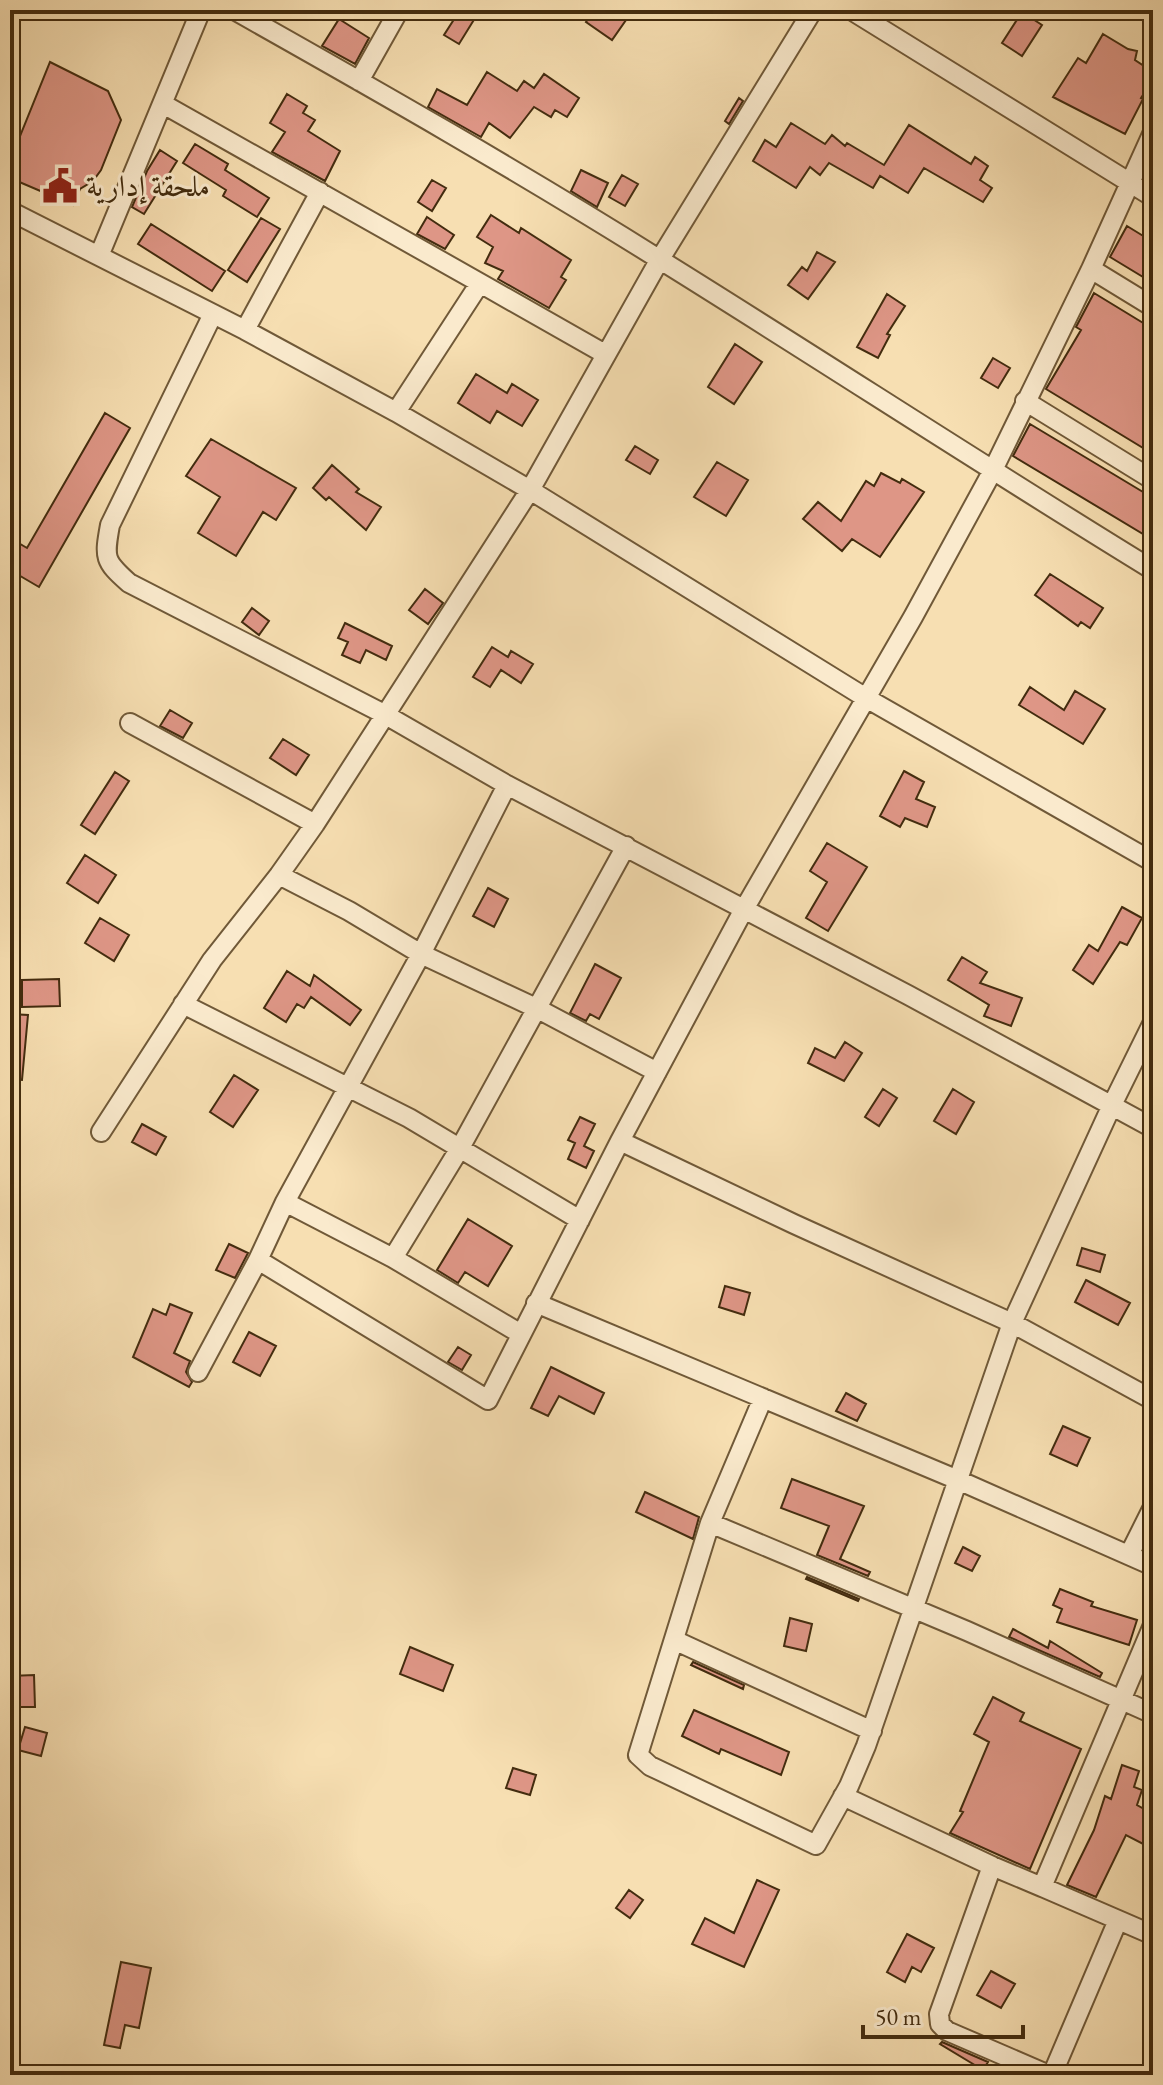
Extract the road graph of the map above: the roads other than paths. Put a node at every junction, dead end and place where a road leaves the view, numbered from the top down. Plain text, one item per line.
1 (201, 10) edge
2 (234, 10) edge
3 (399, 10) edge
4 (813, 10) edge
5 (851, 10) edge
6 (359, 81) junction
7 (163, 104) junction
8 (1153, 132) edge
9 (1129, 182) junction
10 (320, 192) junction
11 (1153, 197) edge
12 (10, 211) edge
13 (99, 256) junction
14 (660, 259) junction
15 (1091, 269) junction
16 (480, 283) junction
17 (1153, 307) edge
18 (213, 314) junction
19 (245, 330) junction
20 (605, 354) junction
21 (1025, 401) junction
22 (396, 412) junction
23 (992, 472) junction
24 (1153, 480) edge
25 (530, 490) junction
26 (1153, 570) edge
27 (866, 698) junction
28 (384, 714) junction
29 (130, 723) dead end
30 (507, 785) junction
31 (315, 824) junction
32 (626, 846) junction
33 (1153, 862) edge
34 (279, 875) junction
35 (743, 911) junction
36 (421, 954) junction
37 (183, 1004) junction
38 (538, 1009) junction
39 (1153, 1022) edge
40 (657, 1072) junction
41 (349, 1088) junction
42 (1112, 1105) junction
43 (1153, 1128) edge
44 (101, 1132) dead end
45 (620, 1141) junction
46 (460, 1148) junction
47 (285, 1202) junction
48 (580, 1220) junction
49 (393, 1258) junction
50 (258, 1260) junction
51 (536, 1303) junction
52 (1012, 1323) junction
53 (521, 1334) junction
54 (198, 1372) dead end
55 (763, 1398) junction
56 (1153, 1400) edge
57 (958, 1480) junction
58 (1153, 1507) edge
59 (710, 1523) junction
60 (1129, 1555) junction
61 (1153, 1566) edge
62 (913, 1610) junction
63 (1153, 1625) edge
64 (674, 1640) junction
65 (1120, 1698) junction
66 (1153, 1714) edge
67 (872, 1731) junction
68 (843, 1796) junction
69 (992, 1866) junction
70 (1042, 1887) junction
71 (1118, 1920) junction
72 (1153, 1935) edge
73 (1050, 2075) edge

1 - 7 street
2 - 6 street
3 - 6 street
4 - 14 street
5 - 9 street
6 - 14 street
7 - 10 street
7 - 13 street
8 - 9 street
9 - 11 street
9 - 15 street
10 - 16 street
10 - 19 street
12 - 13 street
13 - 18 street
14 - 20 street
14 - 23 street
15 - 17 street
15 - 21 street
16 - 20 street
16 - 22 street
18 - 19 street
18 - 28 street
19 - 22 street
20 - 25 street
21 - 23 street
21 - 24 street
22 - 25 street
23 - 26 street
23 - 27 street
25 - 27 street
25 - 28 street
27 - 33 street
27 - 35 street
28 - 30 street
28 - 31 street
29 - 31 street
30 - 32 street
30 - 36 street
31 - 34 street
32 - 35 street
32 - 38 street
34 - 36 street
34 - 37 street
35 - 40 street
35 - 42 street
36 - 38 street
36 - 41 street
37 - 41 street
37 - 44 street
38 - 40 street
38 - 46 street
39 - 42 street
40 - 45 street
41 - 46 street
41 - 47 street
42 - 43 street
42 - 52 street
45 - 48 street
45 - 52 street
46 - 48 street
46 - 49 street
47 - 49 street
47 - 50 street
48 - 51 street
49 - 53 street
50 - 53 street
50 - 54 street
51 - 53 street
51 - 55 street
52 - 56 street
52 - 57 street
55 - 57 street
55 - 59 street
57 - 60 street
57 - 62 street
58 - 60 street
59 - 62 street
59 - 64 street
60 - 61 street
62 - 65 street
62 - 67 street
63 - 65 street
64 - 67 street
64 - 68 street
65 - 66 street
65 - 70 street
67 - 68 street
68 - 69 street
69 - 70 street
69 - 73 street
70 - 71 street
71 - 72 street
71 - 73 street

